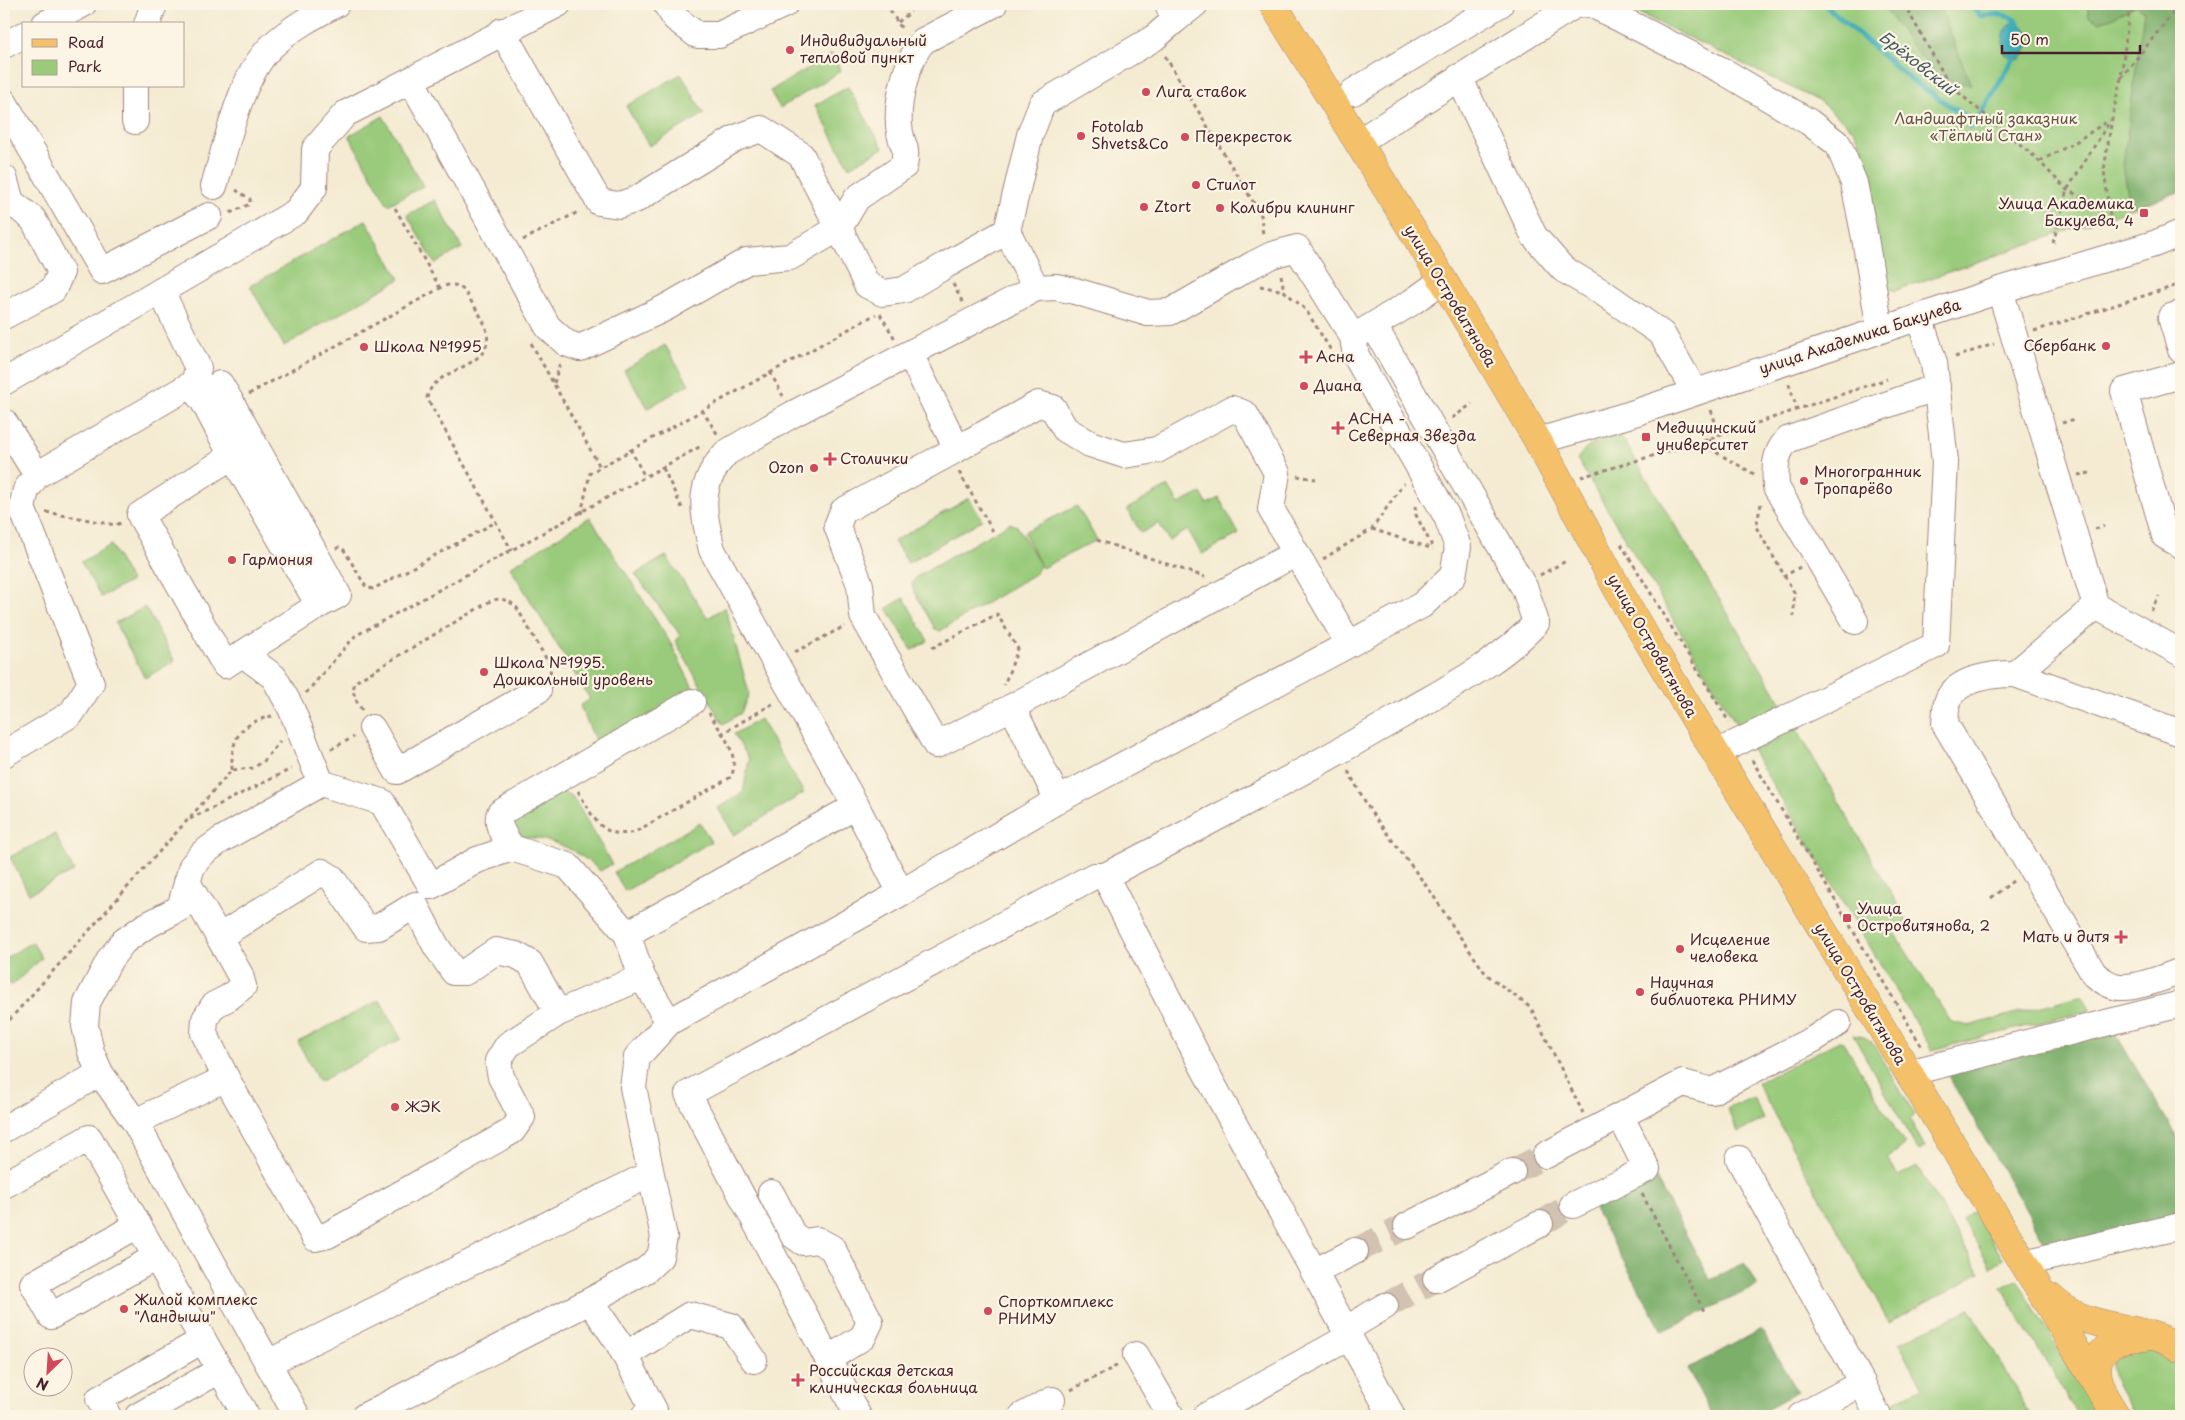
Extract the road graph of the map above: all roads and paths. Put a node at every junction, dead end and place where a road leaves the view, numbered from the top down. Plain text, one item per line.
1 (154, 4) edge
2 (336, 4) edge
3 (558, 4) edge
4 (666, 4) edge
5 (785, 4) edge
6 (886, 4) edge
7 (994, 4) edge
8 (1272, 4) edge
9 (1500, 4) edge
10 (1589, 4) edge
11 (1904, 4) edge
12 (2130, 4) edge
13 (2180, 4) edge
14 (1179, 9) edge
15 (84, 11) edge
16 (911, 12) dead end
17 (51, 22) edge
18 (148, 22) edge
19 (898, 22) junction
20 (502, 31) junction
21 (22, 36) edge
22 (1154, 38) junction
23 (4, 45) edge
24 (915, 51) junction
25 (1459, 77) junction
26 (2121, 78) junction
27 (411, 80) junction
28 (135, 88) edge
29 (1353, 92) dead end
30 (4, 102) edge
31 (2112, 118) junction
32 (135, 122) dead end
33 (1358, 142) junction
34 (2040, 161) junction
35 (4, 178) edge
36 (214, 186) dead end
37 (2067, 190) junction
38 (599, 202) junction
39 (250, 204) dead end
40 (395, 208) dead end
41 (2110, 211) junction
42 (218, 216) joint
43 (2111, 224) dead end
44 (839, 228) junction
45 (1007, 231) junction
46 (2179, 240) edge
47 (2053, 243) dead end
48 (505, 250) junction
49 (1272, 255) junction
50 (1443, 280) junction
51 (1259, 286) dead end
52 (440, 288) junction
53 (1036, 288) junction
54 (2000, 290) junction
55 (161, 291) junction
56 (1284, 291) junction
57 (887, 307) dead end
58 (878, 312) junction
59 (2181, 314) edge
60 (4, 316) edge
61 (1918, 317) junction
62 (1880, 330) junction
63 (1363, 331) junction
64 (899, 345) junction
65 (2181, 350) edge
66 (1337, 360) dead end
67 (2181, 375) edge
68 (4, 382) edge
69 (1937, 387) junction
70 (196, 390) junction
71 (1695, 392) junction
72 (232, 404) junction
73 (1472, 404) dead end
74 (702, 410) junction
75 (4, 422) edge
76 (1445, 423) dead end
77 (727, 432) dead end
78 (719, 436) junction
79 (1710, 439) dead end
80 (1538, 441) junction
81 (630, 449) junction
82 (953, 452) junction
83 (232, 456) junction
84 (1417, 462) junction
85 (662, 468) junction
86 (37, 476) junction
87 (1581, 477) dead end
88 (645, 478) junction
89 (1771, 484) junction
90 (1586, 485) dead end
91 (1473, 499) junction
92 (1415, 503) dead end
93 (22, 508) junction
94 (683, 510) dead end
95 (581, 514) junction
96 (140, 515) junction
97 (1447, 516) junction
98 (496, 522) junction
99 (994, 533) dead end
100 (1617, 536) dead end
101 (1097, 540) dead end
102 (2181, 545) edge
103 (1434, 550) dead end
104 (512, 551) junction
105 (318, 559) junction
106 (1568, 560) dead end
107 (1301, 561) junction
108 (1802, 566) dead end
109 (1537, 577) dead end
110 (1783, 577) junction
111 (1234, 587) junction
112 (2159, 596) dead end
113 (319, 606) junction
114 (2096, 606) junction
115 (2149, 613) dead end
116 (863, 616) junction
117 (1794, 616) dead end
118 (1855, 621) dead end
119 (1349, 644) junction
120 (932, 648) dead end
121 (2181, 653) edge
122 (244, 654) junction
123 (775, 662) junction
124 (2015, 674) junction
125 (538, 690) joint
126 (692, 702) joint
127 (1012, 707) junction
128 (287, 712) junction
129 (756, 714) dead end
130 (372, 728) joint
131 (2181, 733) edge
132 (721, 734) junction
133 (1741, 741) junction
134 (340, 744) dead end
135 (1338, 753) junction
136 (1716, 753) junction
137 (4, 754) edge
138 (312, 758) junction
139 (232, 770) junction
140 (397, 771) junction
141 (568, 773) junction
142 (321, 783) junction
143 (1058, 800) junction
144 (382, 802) junction
145 (856, 806) junction
146 (187, 820) junction
147 (512, 848) junction
148 (1105, 876) junction
149 (2014, 881) dead end
150 (187, 882) junction
151 (901, 893) junction
152 (1991, 898) dead end
153 (627, 934) junction
154 (219, 937) junction
155 (2181, 971) edge
156 (642, 977) junction
157 (2181, 1004) edge
158 (558, 1013) junction
159 (669, 1022) junction
160 (1838, 1023) dead end
161 (4, 1026) edge
162 (1920, 1069) junction
163 (100, 1073) junction
164 (226, 1078) junction
165 (1620, 1117) junction
166 (135, 1122) junction
167 (4, 1128) edge
168 (1592, 1131) junction
169 (1546, 1155) tunnel mouth
170 (1739, 1159) dead end
171 (1512, 1172) tunnel mouth
172 (650, 1174) junction
173 (1632, 1176) junction
174 (4, 1185) edge
175 (771, 1193) dead end
176 (1573, 1205) tunnel mouth
177 (1540, 1224) tunnel mouth
178 (138, 1225) junction
179 (1407, 1226) tunnel mouth
180 (2181, 1226) edge
181 (1355, 1251) tunnel mouth
182 (156, 1257) junction
183 (2024, 1263) junction
184 (1314, 1272) junction
185 (1436, 1279) tunnel mouth
186 (2038, 1285) junction
187 (590, 1301) junction
188 (1385, 1306) tunnel mouth
189 (1704, 1311) dead end
190 (1347, 1334) junction
191 (203, 1340) junction
192 (2179, 1348) edge
193 (625, 1355) junction
194 (1136, 1355) joint
195 (828, 1359) junction
196 (754, 1360) dead end
197 (268, 1364) junction
198 (220, 1370) junction
199 (1862, 1383) junction
200 (1052, 1400) joint
201 (2111, 1407) edge
202 (1386, 1414) edge
203 (108, 1416) edge
204 (138, 1416) edge
205 (246, 1416) edge
206 (297, 1416) edge
207 (366, 1416) edge
208 (644, 1416) edge
209 (858, 1416) edge
210 (1022, 1416) edge
211 (1171, 1416) edge
212 (1206, 1416) edge
213 (1801, 1416) edge
214 (1878, 1416) edge

1 - 18 street
2 - 36 street
3 - 20 street
4 - 5 street
6 - 19 path
7 - 24 street
8 - 33 main road, улица Островитянова
9 - 29 street
10 - 25 street
10 - 62 street
11 - 34 path
12 - 26 path
13 - 26 path
14 - 22 street
15 - 17 street
16 - 19 path
19 - 24 path
20 - 27 street
20 - 38 street
21 - 23 street
22 - 45 street
22 - 49 path
24 - 44 street
25 - 33 street
25 - 71 street
26 - 31 path
27 - 48 street
27 - 55 street
28 - 32 street
30 - 42 street
31 - 34 path
31 - 37 path
31 - 41 path
33 - 50 main road, улица Островитянова
34 - 37 path
35 - 60 street
37 - 41 path
37 - 47 path
38 - 44 street
38 - 48 path
39 - 42 path
40 - 52 path
41 - 43 path
44 - 45 street
44 - 48 street
45 - 53 street
46 - 54 street, улица Академика Бакулева
49 - 53 street
49 - 56 path
49 - 63 street
50 - 63 street
50 - 80 main road, улица Островитянова
51 - 56 path
52 - 72 path
52 - 98 path
53 - 64 street
54 - 61 street, улица Академика Бакулева
54 - 114 street
55 - 68 street
55 - 70 street
56 - 66 path
57 - 58 path
58 - 64 path
58 - 74 path
59 - 65 street
61 - 62 street, улица Академика Бакулева
61 - 69 street
62 - 71 street, улица Академика Бакулева
63 - 84 street
63 - 91 street
64 - 82 street
64 - 123 street
67 - 102 street
69 - 89 street
69 - 133 street
70 - 72 street
70 - 83 street
70 - 86 street
71 - 80 street, улица Академика Бакулева
72 - 105 street
73 - 76 path
74 - 78 path
74 - 81 path
75 - 86 street
77 - 78 path
78 - 85 path
79 - 89 path
80 - 136 main road, улица Островитянова
81 - 88 path
81 - 95 path
82 - 99 path
82 - 107 street
82 - 116 street
83 - 96 street
83 - 113 street
84 - 97 street
84 - 107 path
85 - 88 path
85 - 94 path
86 - 93 street
87 - 90 path
88 - 95 path
89 - 110 path
89 - 118 street
91 - 97 street
91 - 135 street
92 - 103 path
93 - 96 path
93 - 137 street
95 - 104 path
96 - 122 street
97 - 119 street
98 - 104 path
98 - 105 path
100 - 133 path
101 - 111 path
104 - 128 path
105 - 113 street
106 - 109 path
107 - 111 street
107 - 119 street
108 - 110 path
110 - 117 path
111 - 127 street
112 - 115 path
113 - 122 street
114 - 121 street
114 - 124 street
116 - 123 path
116 - 127 street
119 - 143 street
120 - 127 path
122 - 128 street
123 - 145 street
124 - 131 street
124 - 155 street
125 - 130 path
125 - 140 street
126 - 132 path
126 - 141 street
127 - 143 street
128 - 138 street
128 - 139 path
128 - 139 path
129 - 132 path
130 - 140 street
132 - 141 path
133 - 136 street
133 - 162 path
134 - 138 path
135 - 148 street
135 - 168 path
136 - 162 main road, улица Островитянова
138 - 142 street
138 - 146 path
139 - 146 path
140 - 144 street
141 - 147 street
142 - 144 street
142 - 150 street
143 - 151 street
144 - 147 street
145 - 151 street
145 - 153 street
146 - 161 path
147 - 153 street
148 - 184 street
148 - 195 street
149 - 152 path
150 - 154 street
150 - 163 street
151 - 159 street
153 - 156 street
154 - 158 street
154 - 164 street
156 - 158 street
156 - 159 street
157 - 162 street
158 - 164 street
159 - 172 street
160 - 165 street
162 - 183 main road, улица Островитянова
163 - 166 street
163 - 167 street
164 - 166 street
165 - 168 street
165 - 173 street
166 - 197 street
168 - 169 street
170 - 199 street
171 - 179 street
172 - 187 street
172 - 197 street
173 - 176 street
173 - 189 path
174 - 178 street
175 - 195 street
177 - 185 street
178 - 182 street
178 - 182 street
180 - 183 street
181 - 184 street
182 - 191 street
183 - 186 main road, улица Островитянова
184 - 190 street
186 - 192 main road, улица Островитянова
186 - 201 main road, улица Островитянова
187 - 193 street
187 - 207 street
188 - 190 street
190 - 202 street
190 - 212 street
191 - 198 street
191 - 203 street
192 - 201 main road
193 - 196 street
193 - 208 street
194 - 200 path
194 - 211 street
195 - 209 street
197 - 206 street
198 - 204 street
198 - 205 street
199 - 213 street
199 - 214 street
200 - 210 street

